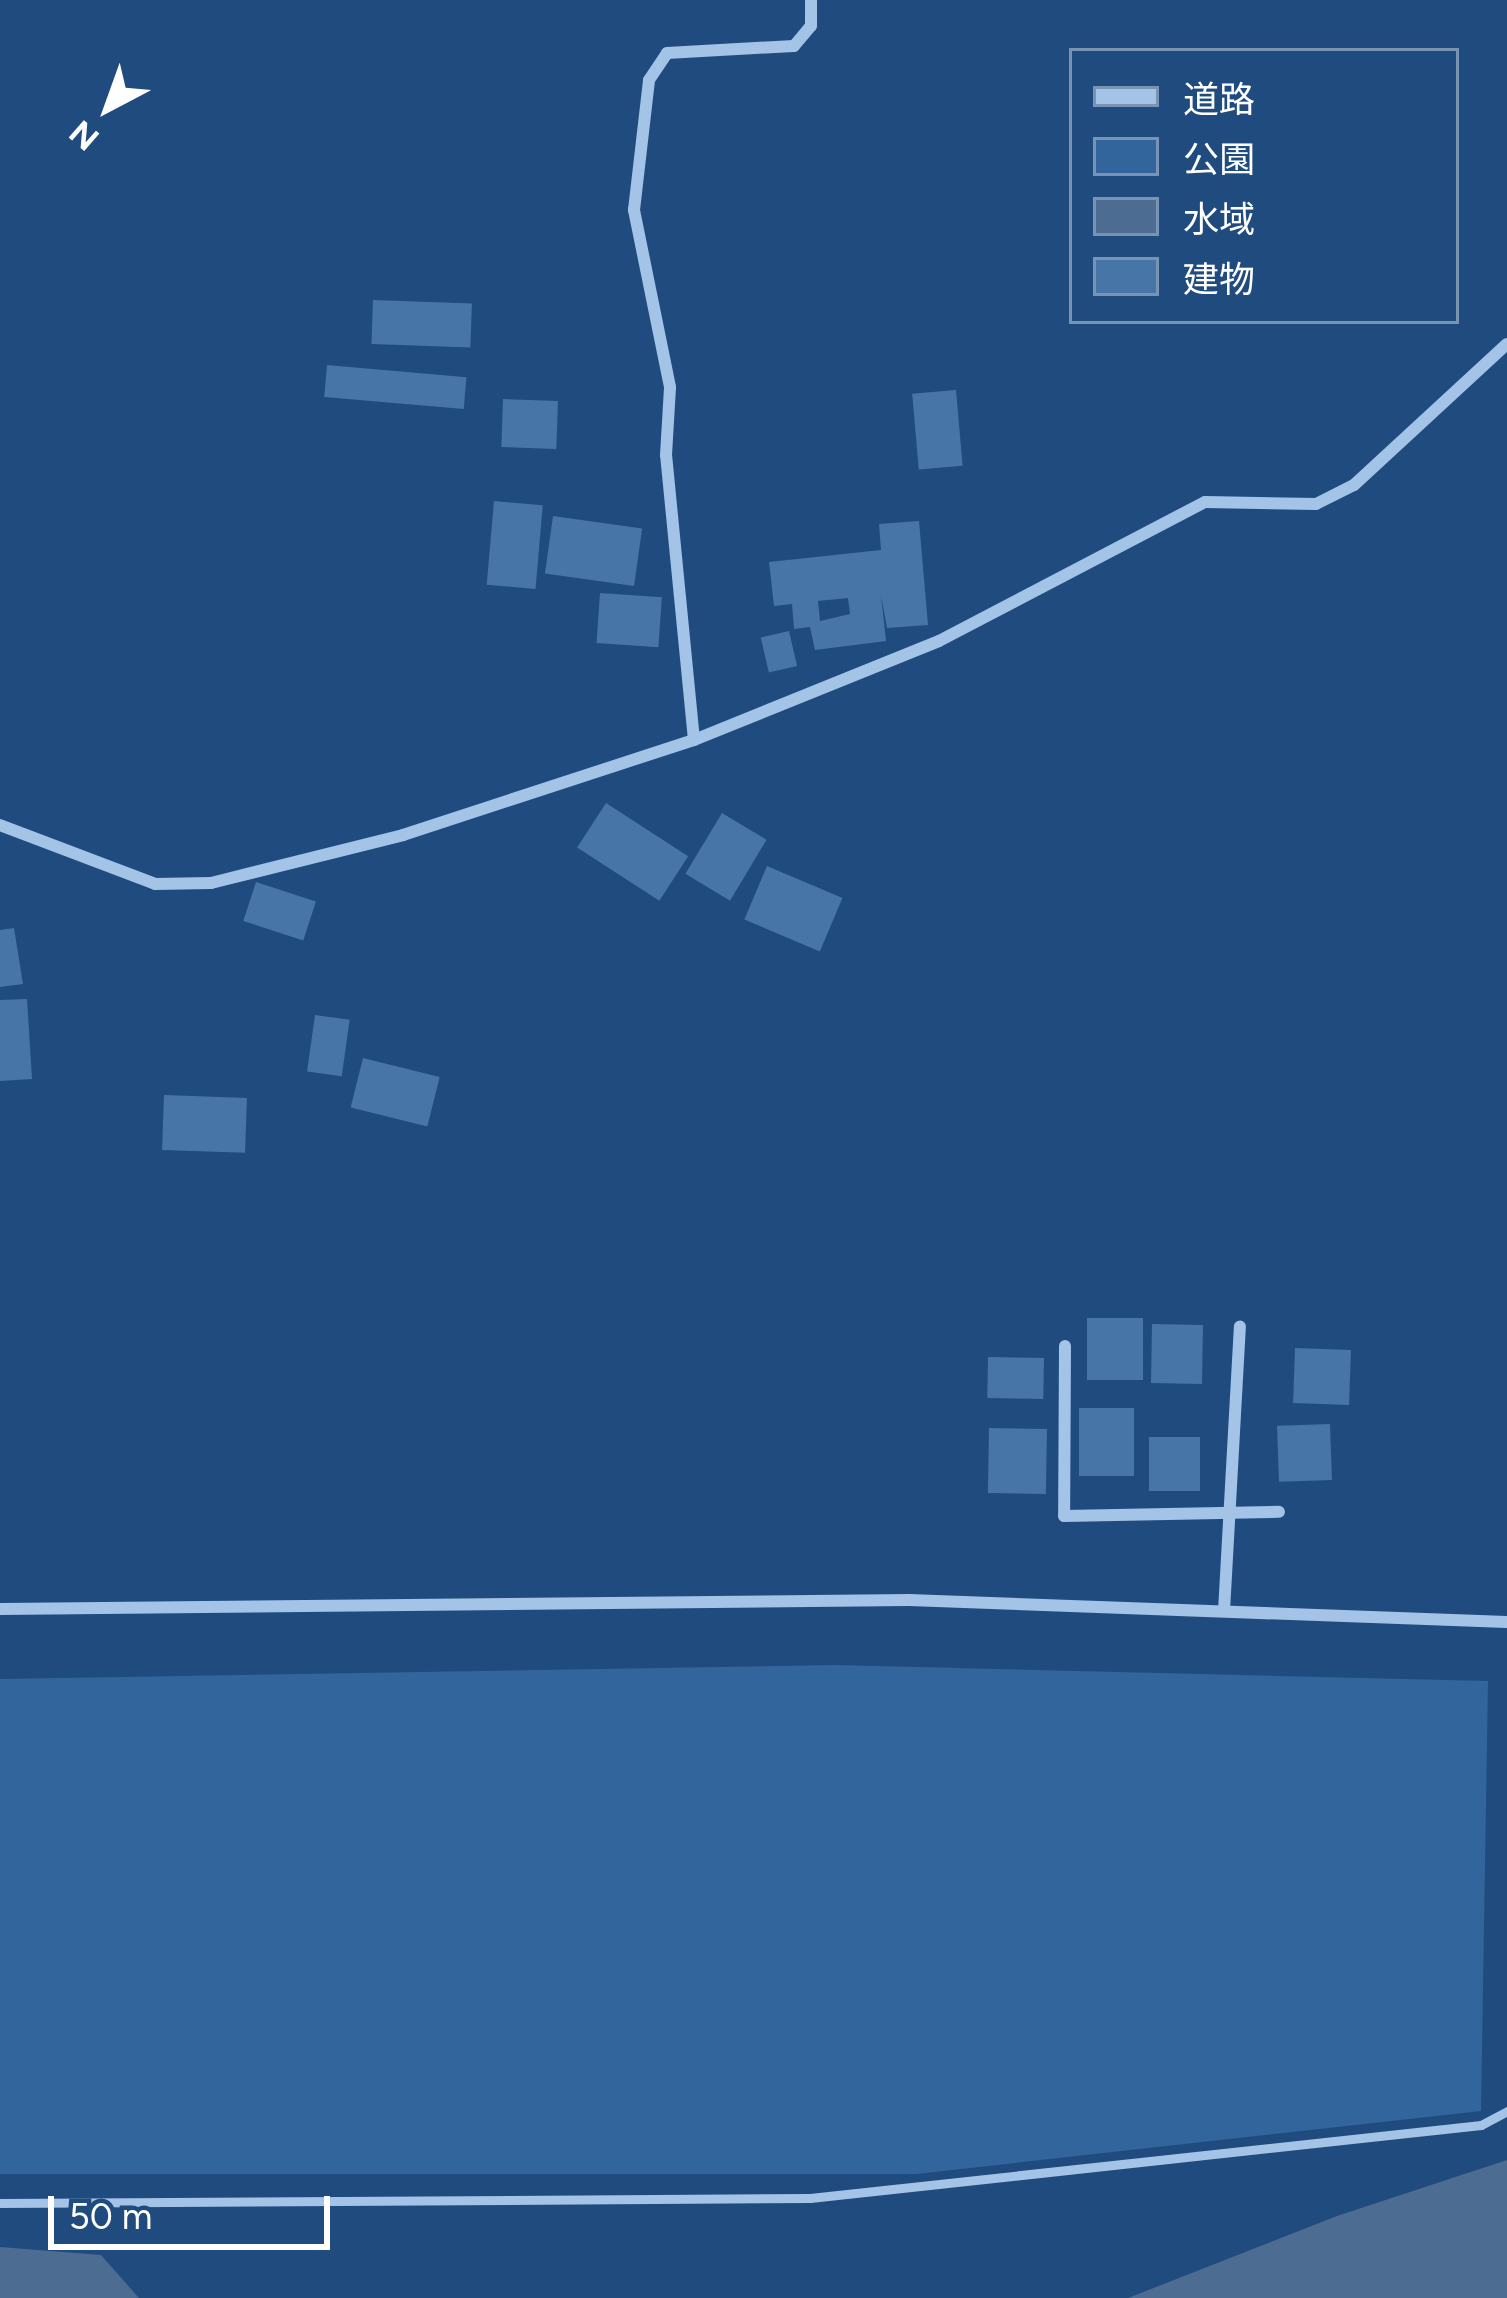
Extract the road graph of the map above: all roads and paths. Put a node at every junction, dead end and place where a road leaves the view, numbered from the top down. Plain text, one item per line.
1 (811, 0) edge
2 (1507, 344) edge
3 (694, 740) junction
4 (0, 825) edge
5 (1240, 1326) dead end
6 (1065, 1346) dead end
7 (1279, 1513) dead end
8 (1229, 1516) junction
9 (0, 1609) edge
10 (1224, 1611) junction
11 (1507, 1622) edge
12 (1507, 2111) edge
13 (0, 2203) edge

1 - 3 street
2 - 3 street
3 - 4 street
5 - 8 street
6 - 8 street
7 - 8 street
8 - 10 street
9 - 10 street
10 - 11 street
12 - 13 lane

